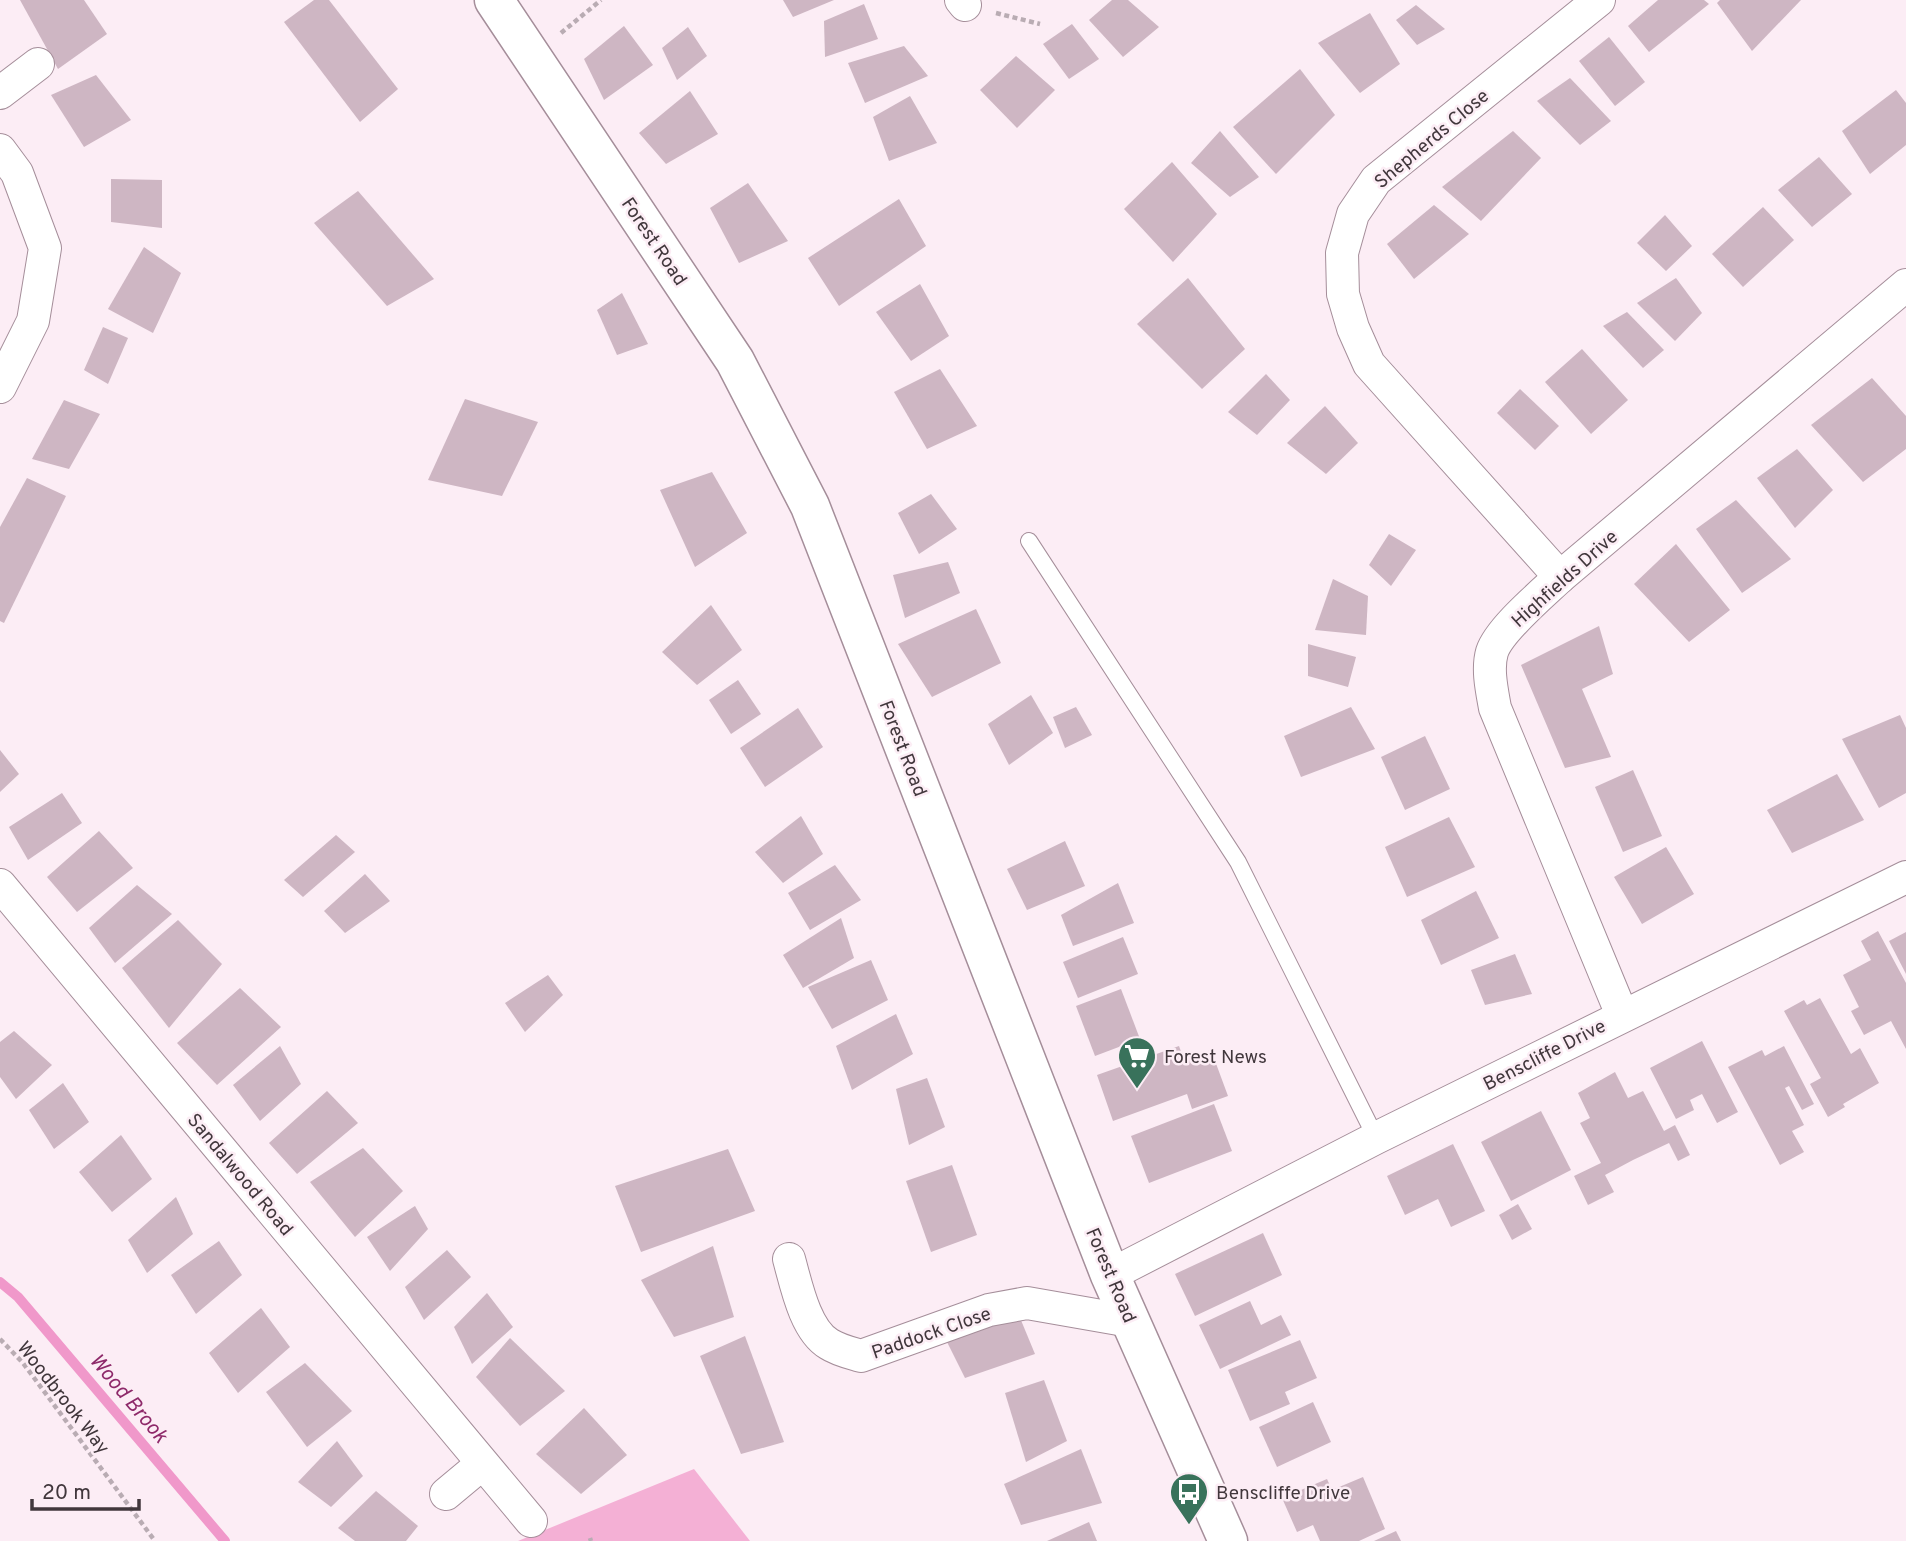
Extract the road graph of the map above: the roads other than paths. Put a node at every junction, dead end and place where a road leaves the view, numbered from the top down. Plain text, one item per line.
1 (494, 0) edge
2 (1599, 0) edge
3 (38, 64) dead end
4 (0, 93) edge
5 (0, 150) edge
6 (1906, 285) edge
7 (0, 387) edge
8 (1029, 541) dead end
9 (1560, 577) junction
10 (1906, 877) edge
11 (0, 885) edge
12 (1622, 1015) junction
13 (1376, 1138) junction
14 (789, 1259) dead end
15 (1110, 1275) junction
16 (1130, 1321) junction
17 (482, 1464) junction
18 (446, 1494) dead end
19 (531, 1521) dead end
20 (1228, 1541) edge

1 - 15 street, Forest Road
2 - 9 street, Shepherds Close
3 - 4 street
5 - 7 street
6 - 9 street, Highfields Drive
8 - 13 lane
9 - 12 street, Highfields Drive
10 - 12 street, Benscliffe Drive
11 - 17 street, Sandalwood Road
12 - 13 street, Benscliffe Drive
13 - 15 street, Benscliffe Drive
14 - 16 street, Paddock Close
15 - 16 street, Forest Road
16 - 20 street, Forest Road
17 - 18 street
17 - 19 street, Sandalwood Road

